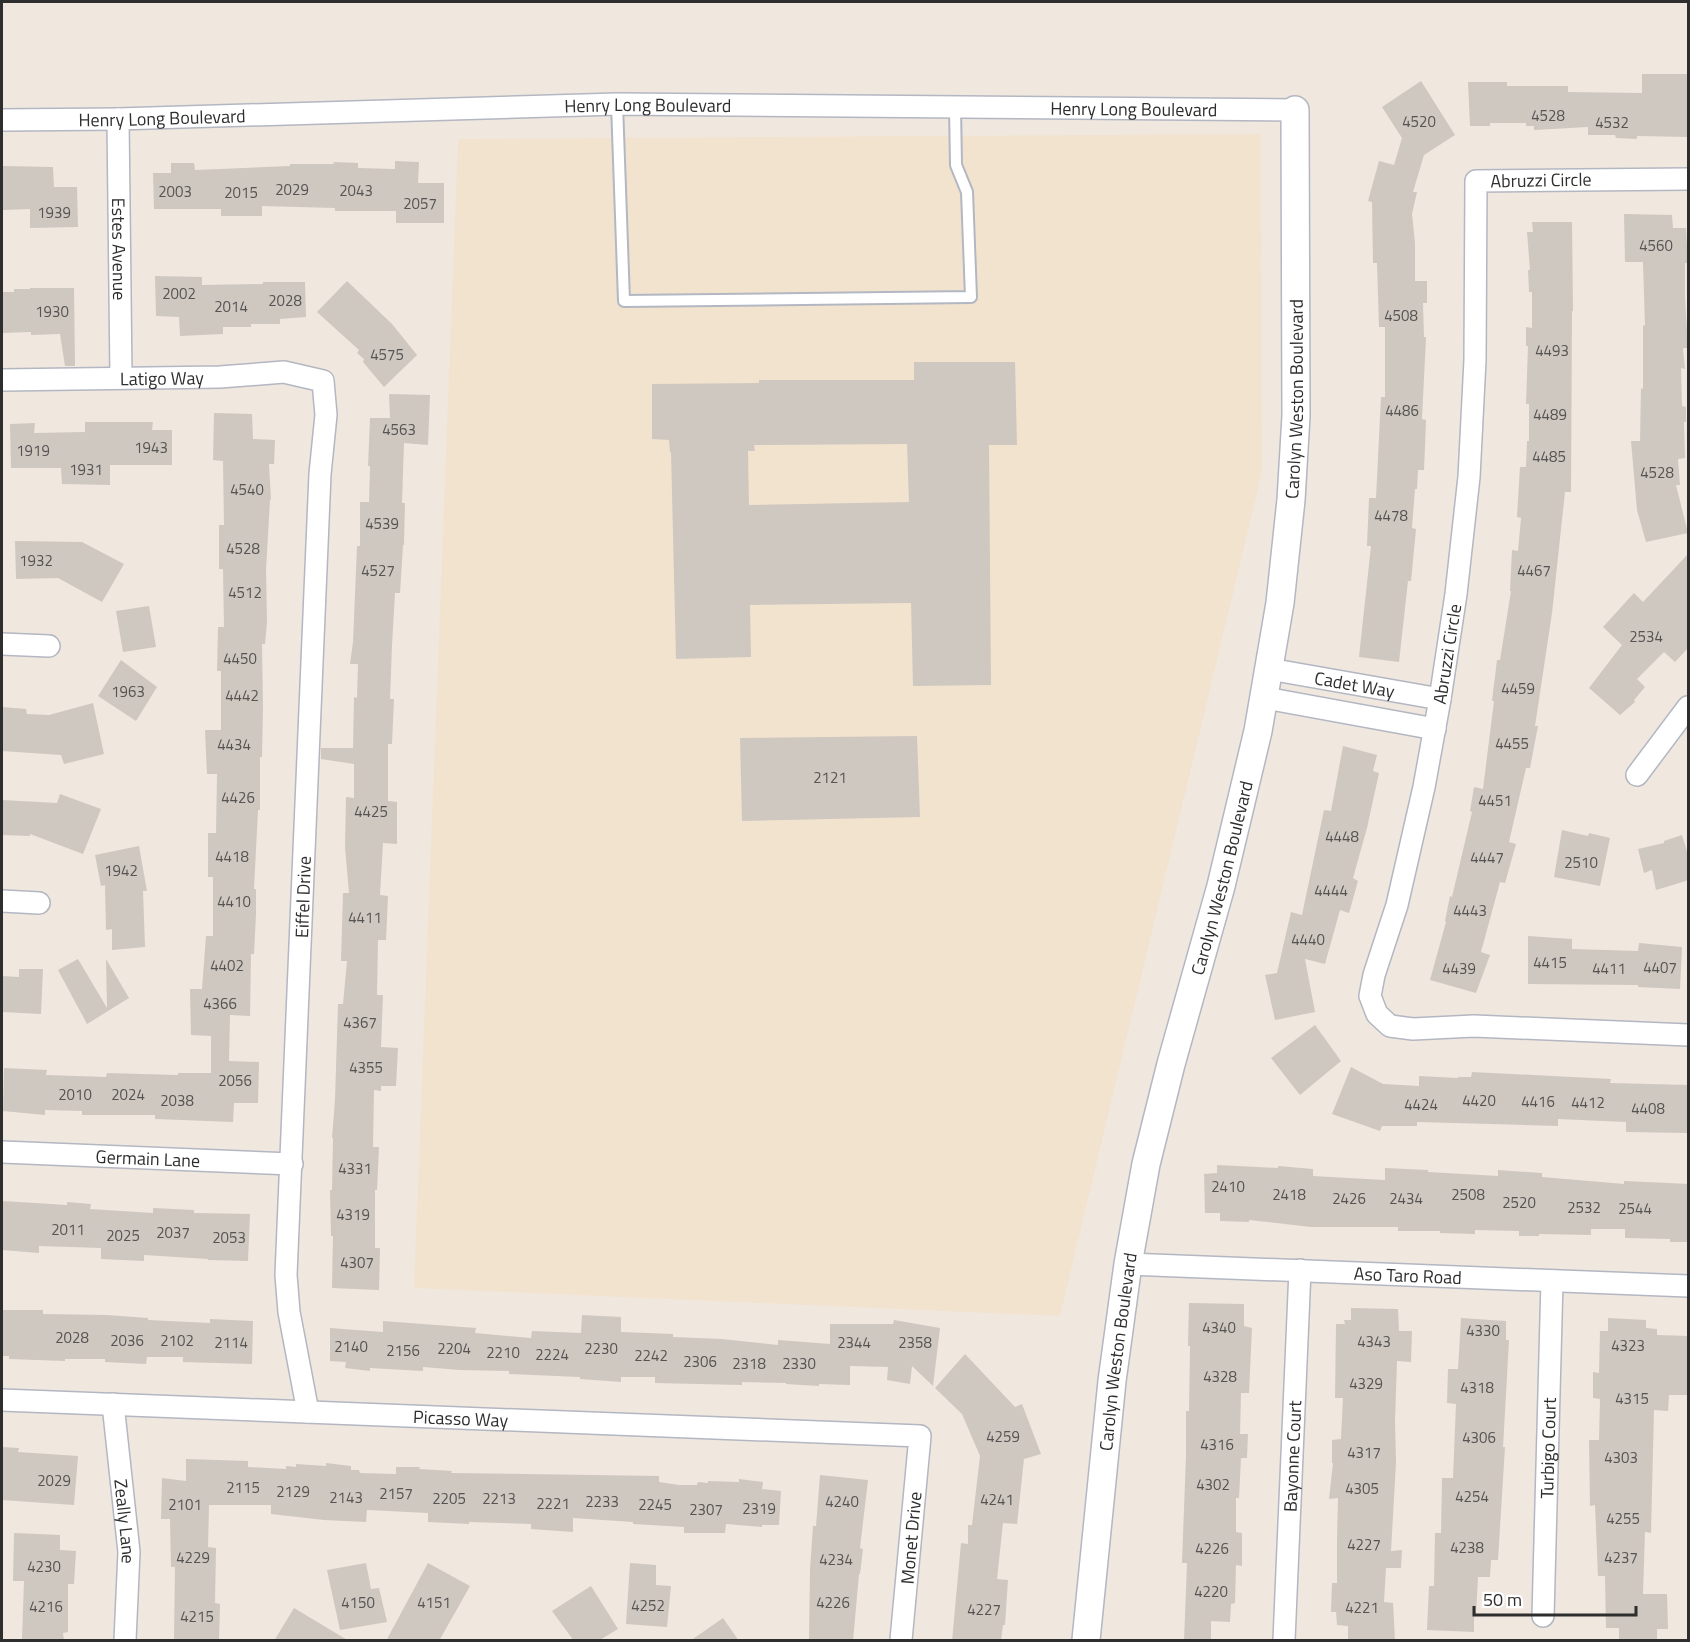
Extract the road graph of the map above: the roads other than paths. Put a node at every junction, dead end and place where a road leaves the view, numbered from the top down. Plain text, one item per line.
1 (617, 104) junction
2 (956, 107) junction
3 (1295, 110) joint
4 (118, 119) junction
5 (2, 120) edge
6 (1689, 179) edge
7 (121, 378) junction
8 (2, 380) edge
9 (323, 381) joint
10 (2, 644) edge
11 (49, 646) dead end
12 (1269, 669) junction
13 (1265, 698) junction
14 (1440, 699) junction
15 (1689, 707) edge
16 (1435, 729) junction
17 (1637, 776) dead end
18 (2, 901) edge
19 (39, 903) dead end
20 (1689, 1035) edge
21 (2, 1152) edge
22 (292, 1164) junction
23 (1128, 1264) junction
24 (1300, 1270) junction
25 (1552, 1281) junction
26 (1689, 1286) edge
27 (2, 1400) edge
28 (113, 1404) junction
29 (308, 1412) junction
30 (920, 1436) joint
31 (1543, 1616) dead end
32 (125, 1641) edge
33 (901, 1641) edge
34 (1086, 1641) edge
35 (1284, 1641) edge

1 - 2 street, Henry Long Boulevard
1 - 2 lane
1 - 4 street, Henry Long Boulevard
2 - 3 street, Henry Long Boulevard
3 - 12 street, Carolyn Weston Boulevard
4 - 5 street, Henry Long Boulevard
4 - 7 street, Estes Avenue
6 - 14 street, Abruzzi Circle
7 - 8 street, Latigo Way
7 - 9 street, Latigo Way
9 - 22 street, Eiffel Drive
10 - 11 street
12 - 13 street, Carolyn Weston Boulevard
12 - 14 street, Cadet Way
13 - 16 street, Cadet Way
13 - 23 street, Carolyn Weston Boulevard
14 - 16 street, Abruzzi Circle
15 - 17 street
16 - 20 street, Abruzzi Circle
18 - 19 street
21 - 22 street, Germain Lane
22 - 29 street, Eiffel Drive
23 - 24 street, Aso Taro Road
23 - 34 street, Carolyn Weston Boulevard
24 - 25 street, Aso Taro Road
24 - 35 street, Bayonne Court
25 - 26 street, Aso Taro Road
25 - 31 street, Turbigo Court
27 - 28 street, Picasso Way
28 - 29 street, Picasso Way
28 - 32 street, Zeally Lane
29 - 30 street, Picasso Way
30 - 33 street, Monet Drive

